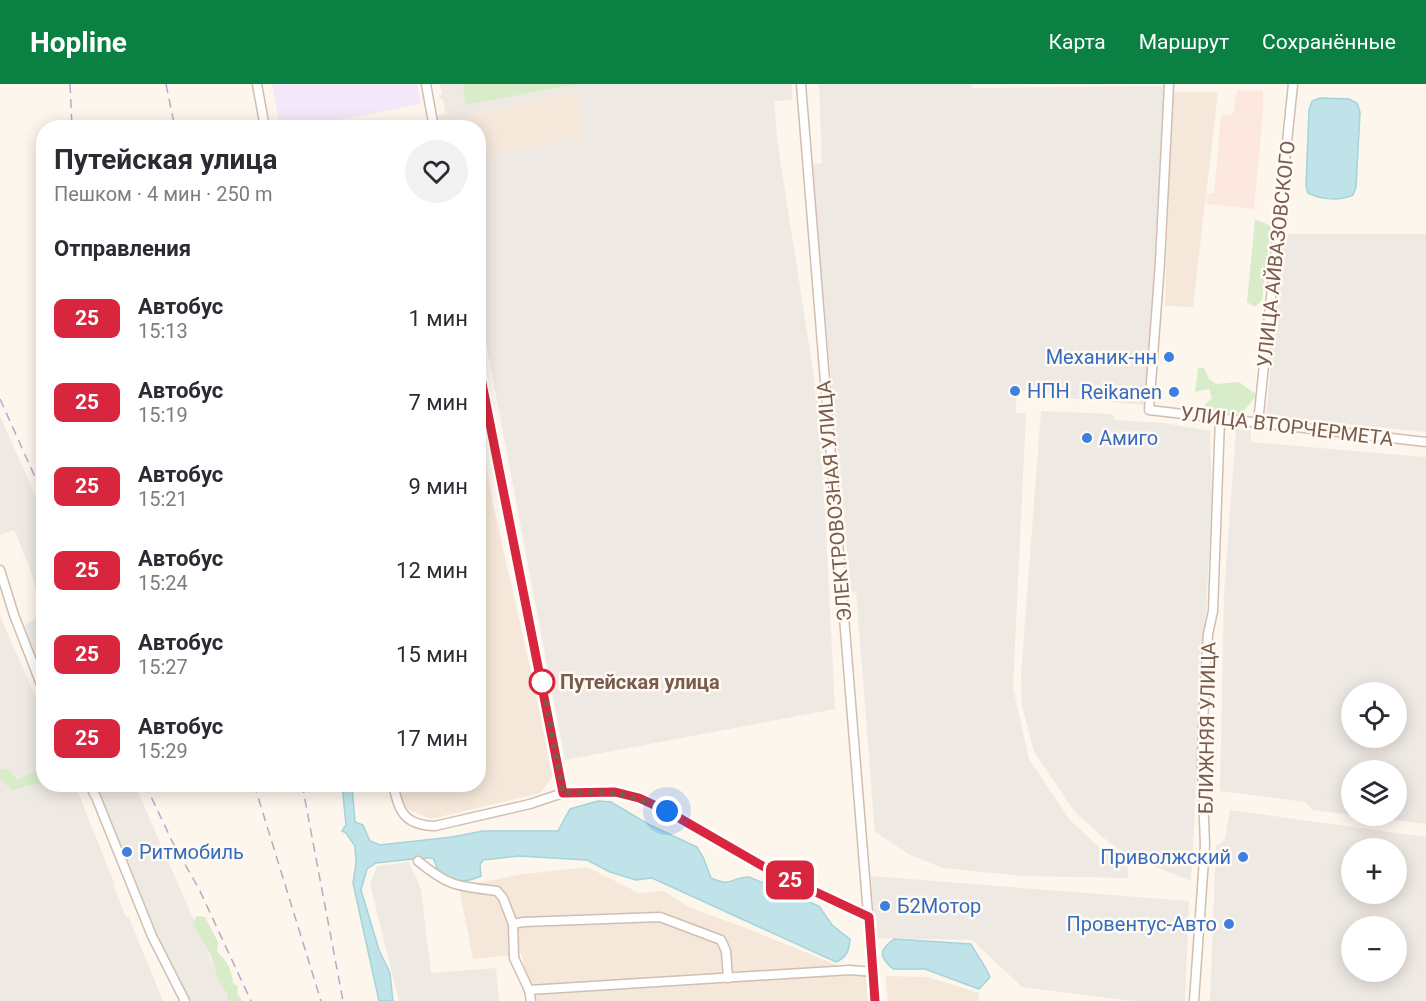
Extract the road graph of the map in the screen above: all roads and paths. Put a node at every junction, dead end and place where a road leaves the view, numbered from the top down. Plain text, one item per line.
1 (256, 84) edge
2 (426, 84) edge
3 (801, 84) edge
4 (1169, 84) edge
5 (1293, 84) edge
6 (263, 120) edge
7 (433, 120) edge
8 (486, 403) edge
9 (1220, 418) junction
10 (1258, 423) junction
11 (1426, 442) edge
12 (0, 570) edge
13 (36, 671) edge
14 (93, 792) edge
15 (395, 792) edge
16 (563, 793) junction
17 (418, 861) dead end
18 (869, 917) junction
19 (513, 924) junction
20 (874, 972) junction
21 (728, 978) junction
22 (529, 990) junction
23 (184, 1001) edge
24 (531, 1001) edge
25 (875, 1001) edge
26 (1194, 1001) edge

1 - 6 street
2 - 7 street
3 - 18 street, ЭЛЕКТРОВОЗНАЯ УЛИЦА
4 - 9 street, УЛИЦА ВТОРЧЕРМЕТА
5 - 10 street, УЛИЦА АЙВАЗОВСКОГО
8 - 16 street
9 - 10 street, УЛИЦА ВТОРЧЕРМЕТА
9 - 26 street, БЛИЖНЯЯ УЛИЦА
10 - 11 street, УЛИЦА ВТОРЧЕРМЕТА
12 - 13 street
14 - 23 street
15 - 16 street
16 - 18 street
17 - 19 street
18 - 20 street, ЭЛЕКТРОВОЗНАЯ УЛИЦА
19 - 21 street
19 - 22 street
20 - 21 street
20 - 25 street, ЭЛЕКТРОВОЗНАЯ УЛИЦА
21 - 22 street
22 - 24 street

